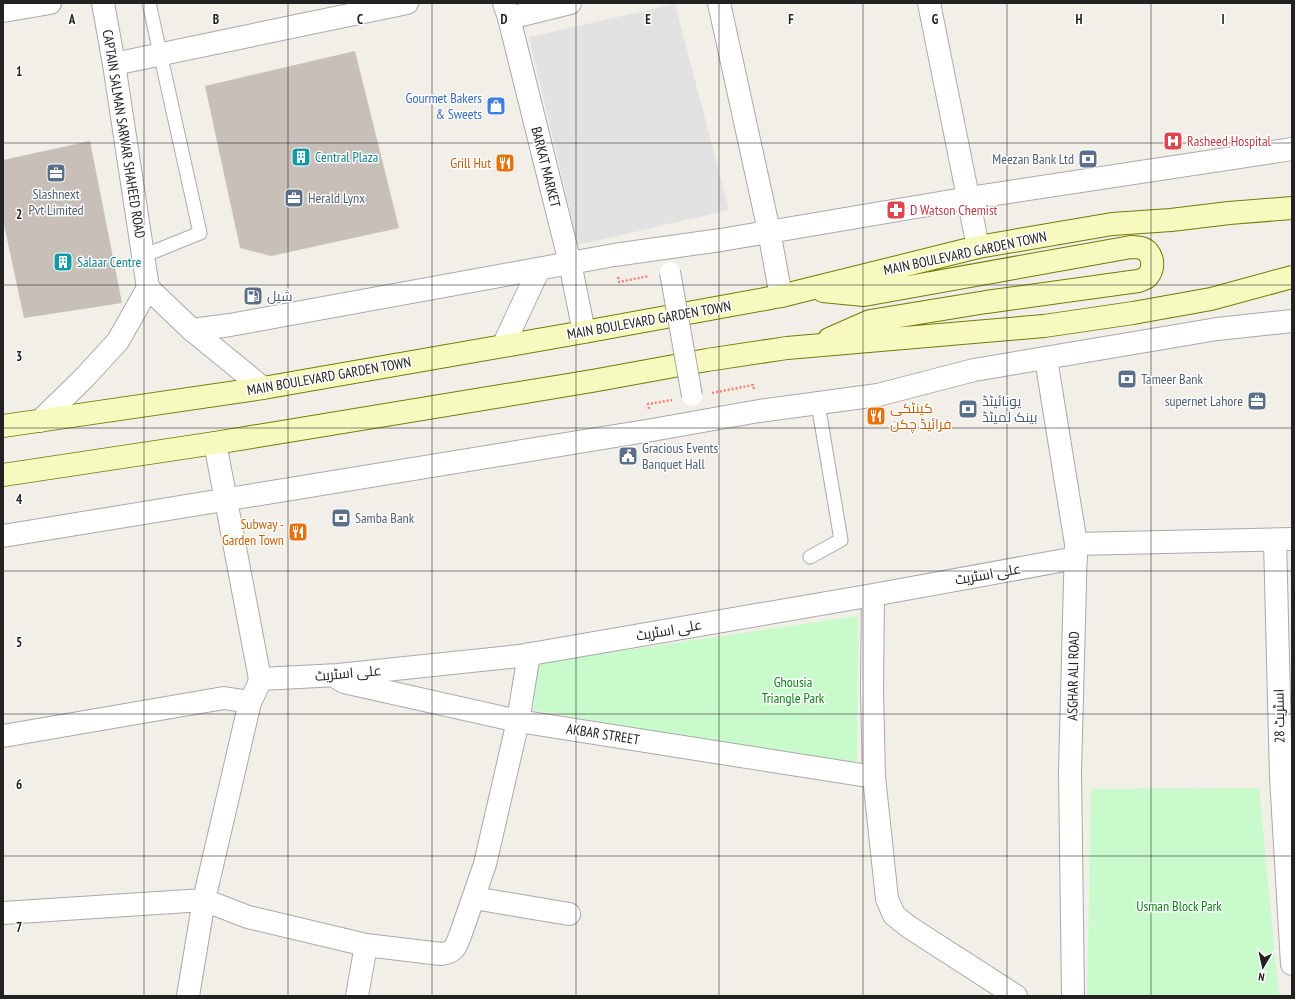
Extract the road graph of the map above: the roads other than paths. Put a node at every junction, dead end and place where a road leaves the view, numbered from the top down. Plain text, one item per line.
1 (50, 3) edge
2 (102, 3) edge
3 (149, 3) edge
4 (407, 3) edge
5 (570, 3) edge
6 (719, 3) edge
7 (929, 3) edge
8 (3, 11) edge
9 (325, 11) edge
10 (507, 11) edge
11 (160, 54) junction
12 (114, 64) junction
13 (1292, 149) edge
14 (969, 198) junction
15 (1292, 208) edge
16 (769, 231) junction
17 (978, 247) junction
18 (143, 256) junction
19 (570, 263) junction
20 (539, 269) junction
21 (670, 272) road end
22 (1292, 277) edge
23 (148, 288) junction
24 (804, 290) junction
25 (781, 296) junction
26 (1211, 299) junction
27 (1292, 321) edge
28 (1217, 329) junction
29 (192, 330) junction
30 (584, 332) junction
31 (502, 346) junction
32 (815, 346) junction
33 (1046, 359) junction
34 (263, 388) junction
35 (692, 396) road end
36 (818, 404) junction
37 (40, 420) junction
38 (3, 426) edge
39 (215, 443) junction
40 (3, 475) edge
41 (226, 500) junction
42 (3, 536) edge
43 (1284, 540) edge
44 (1076, 551) junction
45 (810, 557) dead end
46 (873, 594) junction
47 (529, 654) junction
48 (338, 675) junction
49 (260, 679) junction
50 (250, 702) junction
51 (518, 721) junction
52 (3, 736) edge
53 (1286, 776) edge
54 (874, 777) junction
55 (474, 898) junction
56 (204, 900) junction
57 (3, 913) edge
58 (569, 914) dead end
59 (366, 945) junction
60 (1292, 964) edge
61 (1011, 995) edge
62 (188, 996) edge
63 (357, 996) edge
64 (1073, 996) edge

1 - 8 street
2 - 12 street, CAPTAIN SALMAN SARWAR SHAHEED ROAD
3 - 11 lane
4 - 9 street
5 - 10 street
6 - 16 street
7 - 14 street
9 - 11 street
10 - 19 street, BARKAT MARKET
11 - 12 street
11 - 18 lane
12 - 18 street, CAPTAIN SALMAN SARWAR SHAHEED ROAD
13 - 14 street
14 - 16 street
14 - 17 street
15 - 17 main road, MAIN BOULEVARD GARDEN TOWN
16 - 19 street
16 - 25 street
17 - 24 main road, MAIN BOULEVARD GARDEN TOWN
18 - 23 street, CAPTAIN SALMAN SARWAR SHAHEED ROAD
19 - 20 street
19 - 30 street, BARKAT MARKET
20 - 29 street
20 - 31 street
21 - 35 street, bridge
22 - 26 main road
23 - 29 street
23 - 37 street
24 - 25 main road, MAIN BOULEVARD GARDEN TOWN
24 - 32 main road
25 - 30 main road, MAIN BOULEVARD GARDEN TOWN
26 - 28 street
26 - 32 main road
27 - 28 street
28 - 33 street
29 - 34 street
30 - 31 main road, MAIN BOULEVARD GARDEN TOWN
31 - 34 main road, MAIN BOULEVARD GARDEN TOWN
32 - 39 main road
33 - 36 street
33 - 44 street, ASGHAR ALI ROAD
34 - 37 main road, MAIN BOULEVARD GARDEN TOWN
36 - 41 street
36 - 45 lane
37 - 38 main road, MAIN BOULEVARD GARDEN TOWN
39 - 40 main road
39 - 41 street
41 - 42 street
41 - 49 street
43 - 44 street, علی اسٹریٹ
43 - 53 street, اسٹریٹ 28
44 - 46 street, علی اسٹریٹ
44 - 64 street, ASGHAR ALI ROAD
46 - 47 street, علی اسٹریٹ
46 - 54 street
47 - 48 street, علی اسٹریٹ
47 - 51 street
48 - 49 street, علی اسٹریٹ
48 - 51 street, AKBAR STREET
49 - 50 street
50 - 52 street
50 - 56 street
51 - 54 street, AKBAR STREET
51 - 55 street
53 - 60 street, اسٹریٹ 28
54 - 61 street
55 - 58 street
55 - 59 street
56 - 57 street
56 - 59 street
56 - 62 street
59 - 63 street

